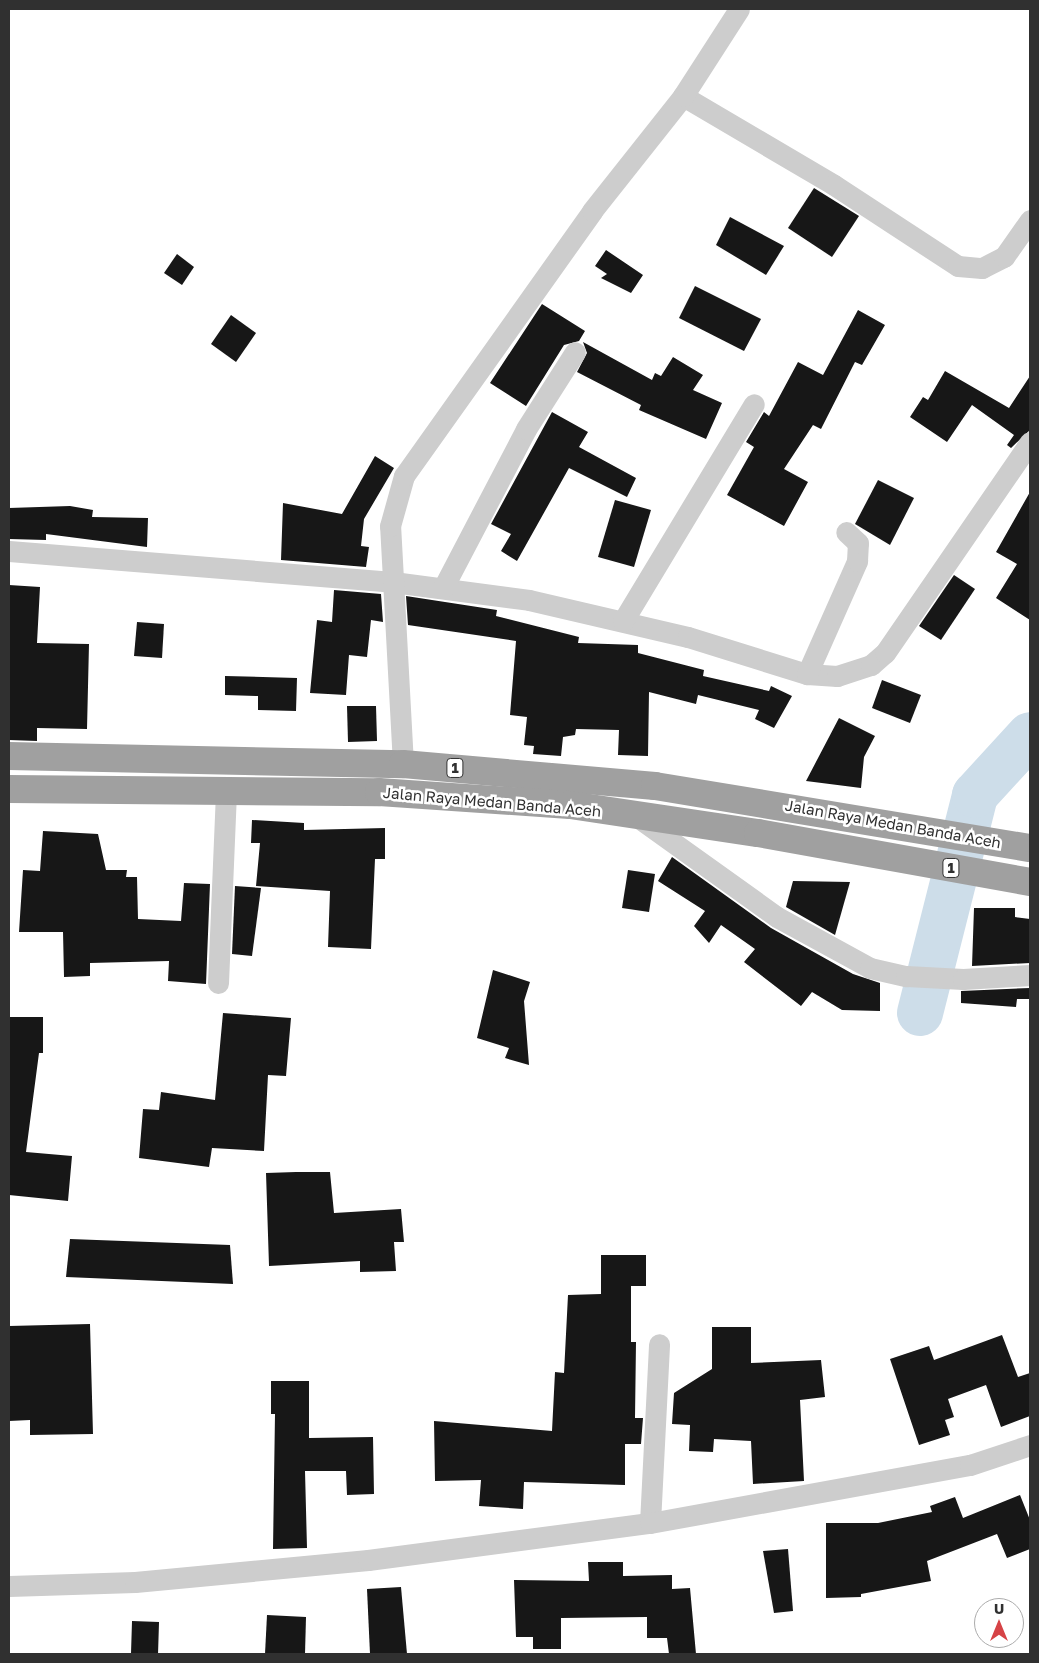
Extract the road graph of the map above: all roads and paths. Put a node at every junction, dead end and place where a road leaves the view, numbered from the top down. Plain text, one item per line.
1 (739, 9) edge
2 (683, 96) junction
3 (1030, 220) edge
4 (575, 352) dead end
5 (754, 404) dead end
6 (1030, 442) edge
7 (846, 532) dead end
8 (9, 551) edge
9 (393, 582) junction
10 (443, 588) junction
11 (623, 622) junction
12 (807, 674) junction
13 (9, 756) edge
14 (403, 764) junction
15 (542, 776) junction
16 (9, 789) edge
17 (226, 794) junction
18 (536, 802) junction
19 (636, 816) junction
20 (1021, 846) edge
21 (1020, 880) edge
22 (1030, 975) edge
23 (218, 983) dead end
24 (659, 1344) dead end
25 (1030, 1445) edge
26 (650, 1523) junction
27 (9, 1586) edge

1 - 2 street
2 - 3 street
2 - 9 street
4 - 10 street
5 - 11 street
6 - 12 street
7 - 12 street
8 - 9 street
9 - 10 street
9 - 14 street
10 - 11 street
11 - 12 street
13 - 14 highway, Jalan Raya Medan Banda Aceh / 1
14 - 15 highway, Jalan Raya Medan Banda Aceh / 1
15 - 18 highway
15 - 20 highway, Jalan Raya Medan Banda Aceh / 1
16 - 17 highway, Jalan Raya Medan Banda Aceh / 1
17 - 18 highway, Jalan Raya Medan Banda Aceh / 1
17 - 23 street
18 - 19 highway, Jalan Raya Medan Banda Aceh / 1
19 - 21 highway, Jalan Raya Medan Banda Aceh / 1
19 - 22 street
24 - 26 street
25 - 26 street
26 - 27 street

